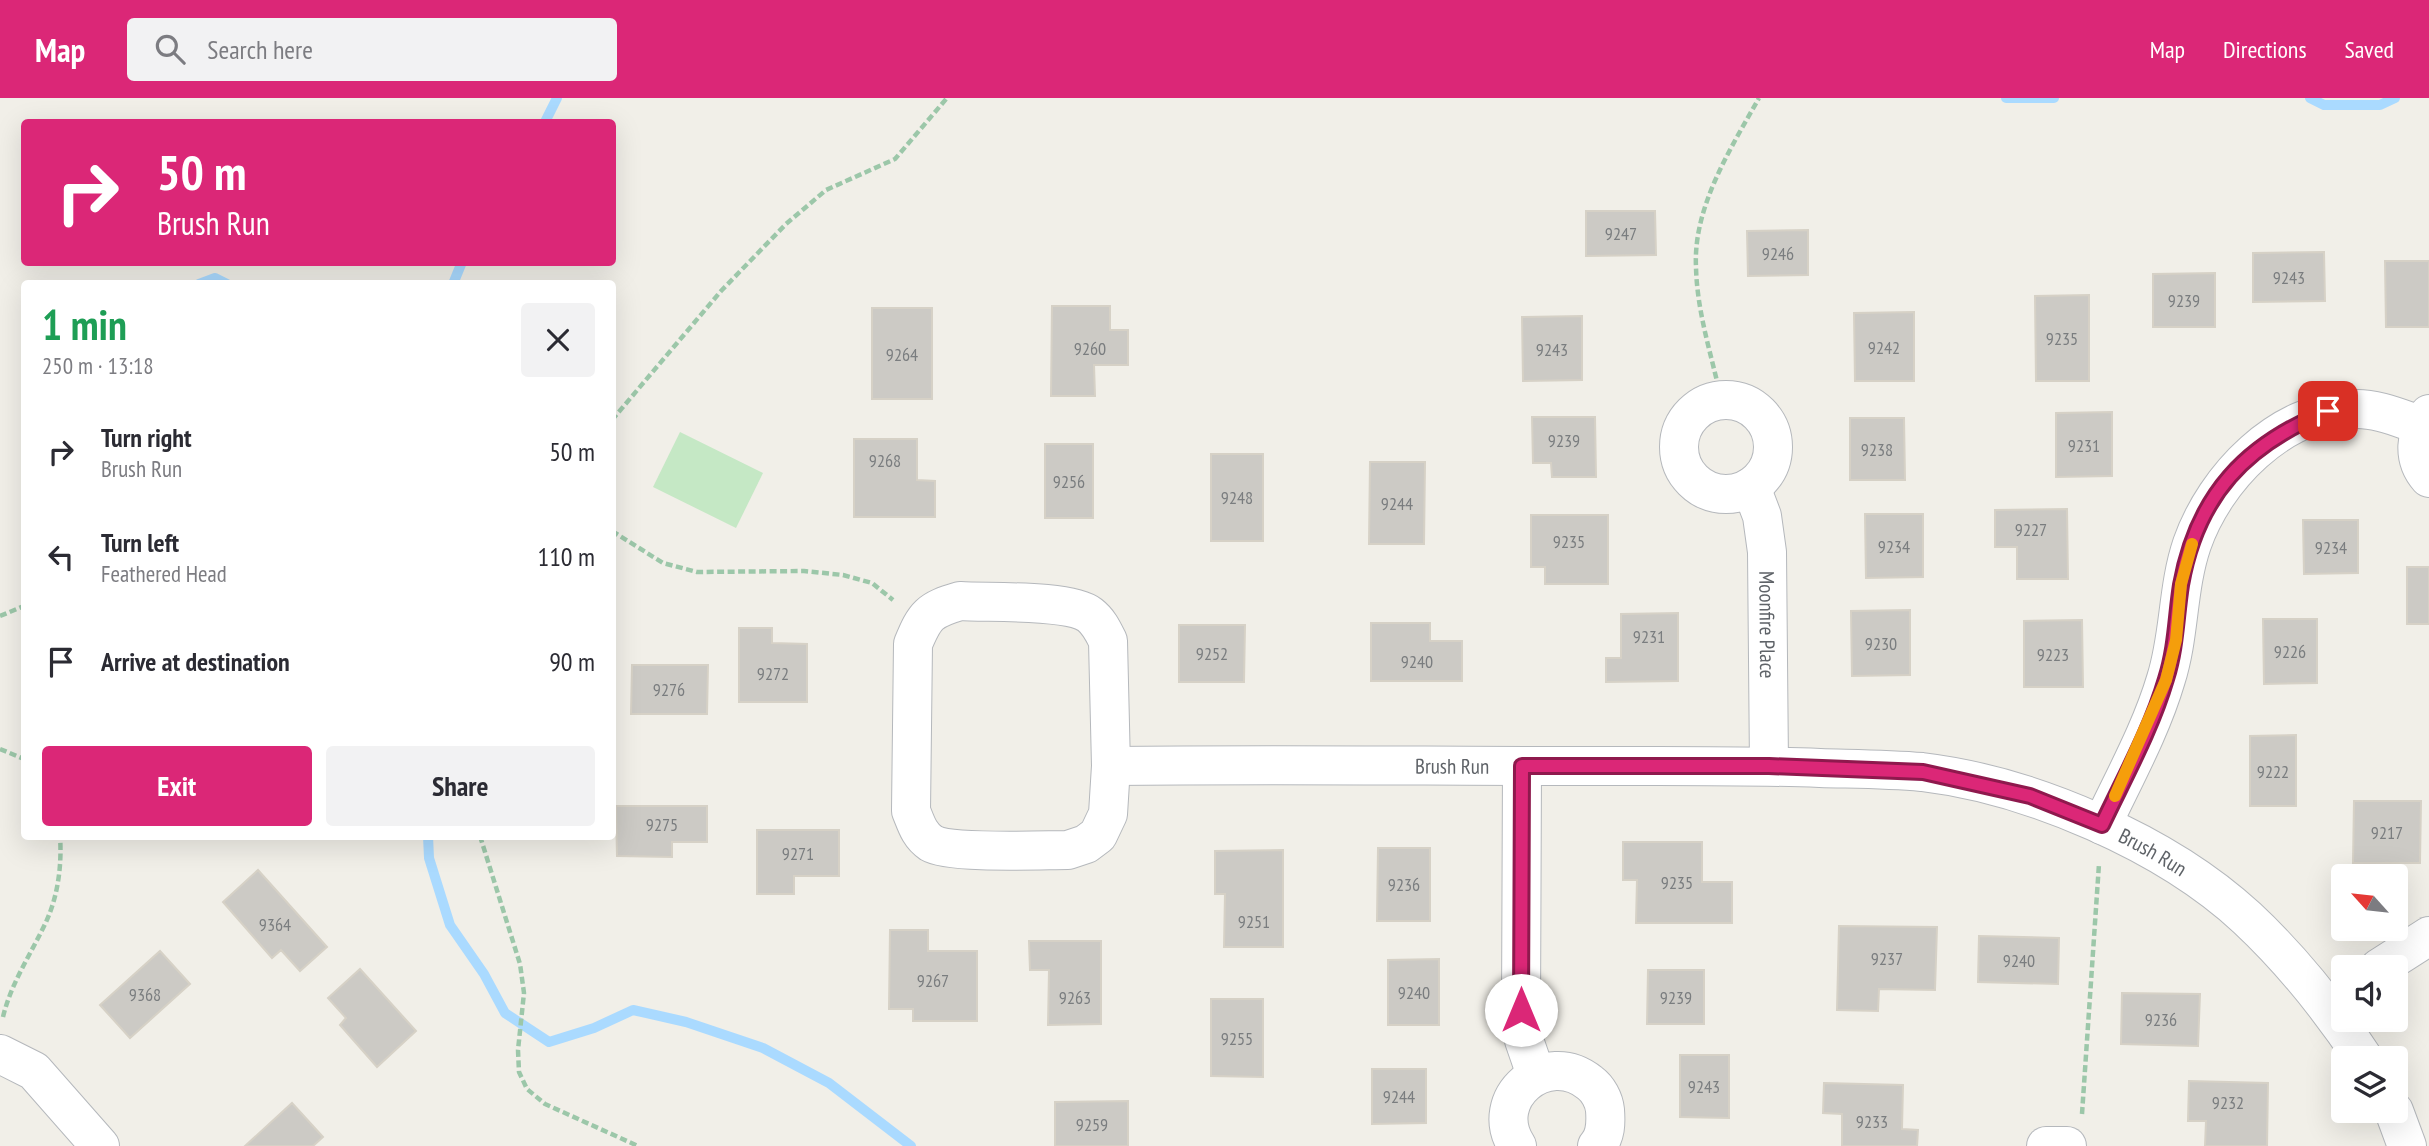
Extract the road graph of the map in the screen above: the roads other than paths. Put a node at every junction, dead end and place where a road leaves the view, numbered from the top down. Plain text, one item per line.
1 (2425, 419) edge
2 (2429, 478) edge
3 (1751, 487) junction
4 (1111, 766) junction
5 (1522, 766) junction
6 (1769, 766) junction
7 (2102, 825) junction
8 (2429, 936) edge
9 (2399, 955) edge
10 (2331, 995) edge
11 (0, 1054) edge
12 (1536, 1075) junction
13 (2398, 1123) edge
14 (2074, 1131) edge
15 (100, 1146) edge
16 (1517, 1146) edge
17 (1597, 1146) edge
18 (2046, 1146) edge
19 (2407, 1146) edge

1 - 2 street
1 - 7 street
3 - 3 street
3 - 6 street, Moonfire Place
4 - 4 street
4 - 5 street, Brush Run
5 - 6 street, Brush Run
5 - 12 street
6 - 7 street, Brush Run
7 - 10 street, Brush Run
8 - 9 street
11 - 15 street
12 - 16 street
12 - 17 street
13 - 19 street
14 - 18 street

